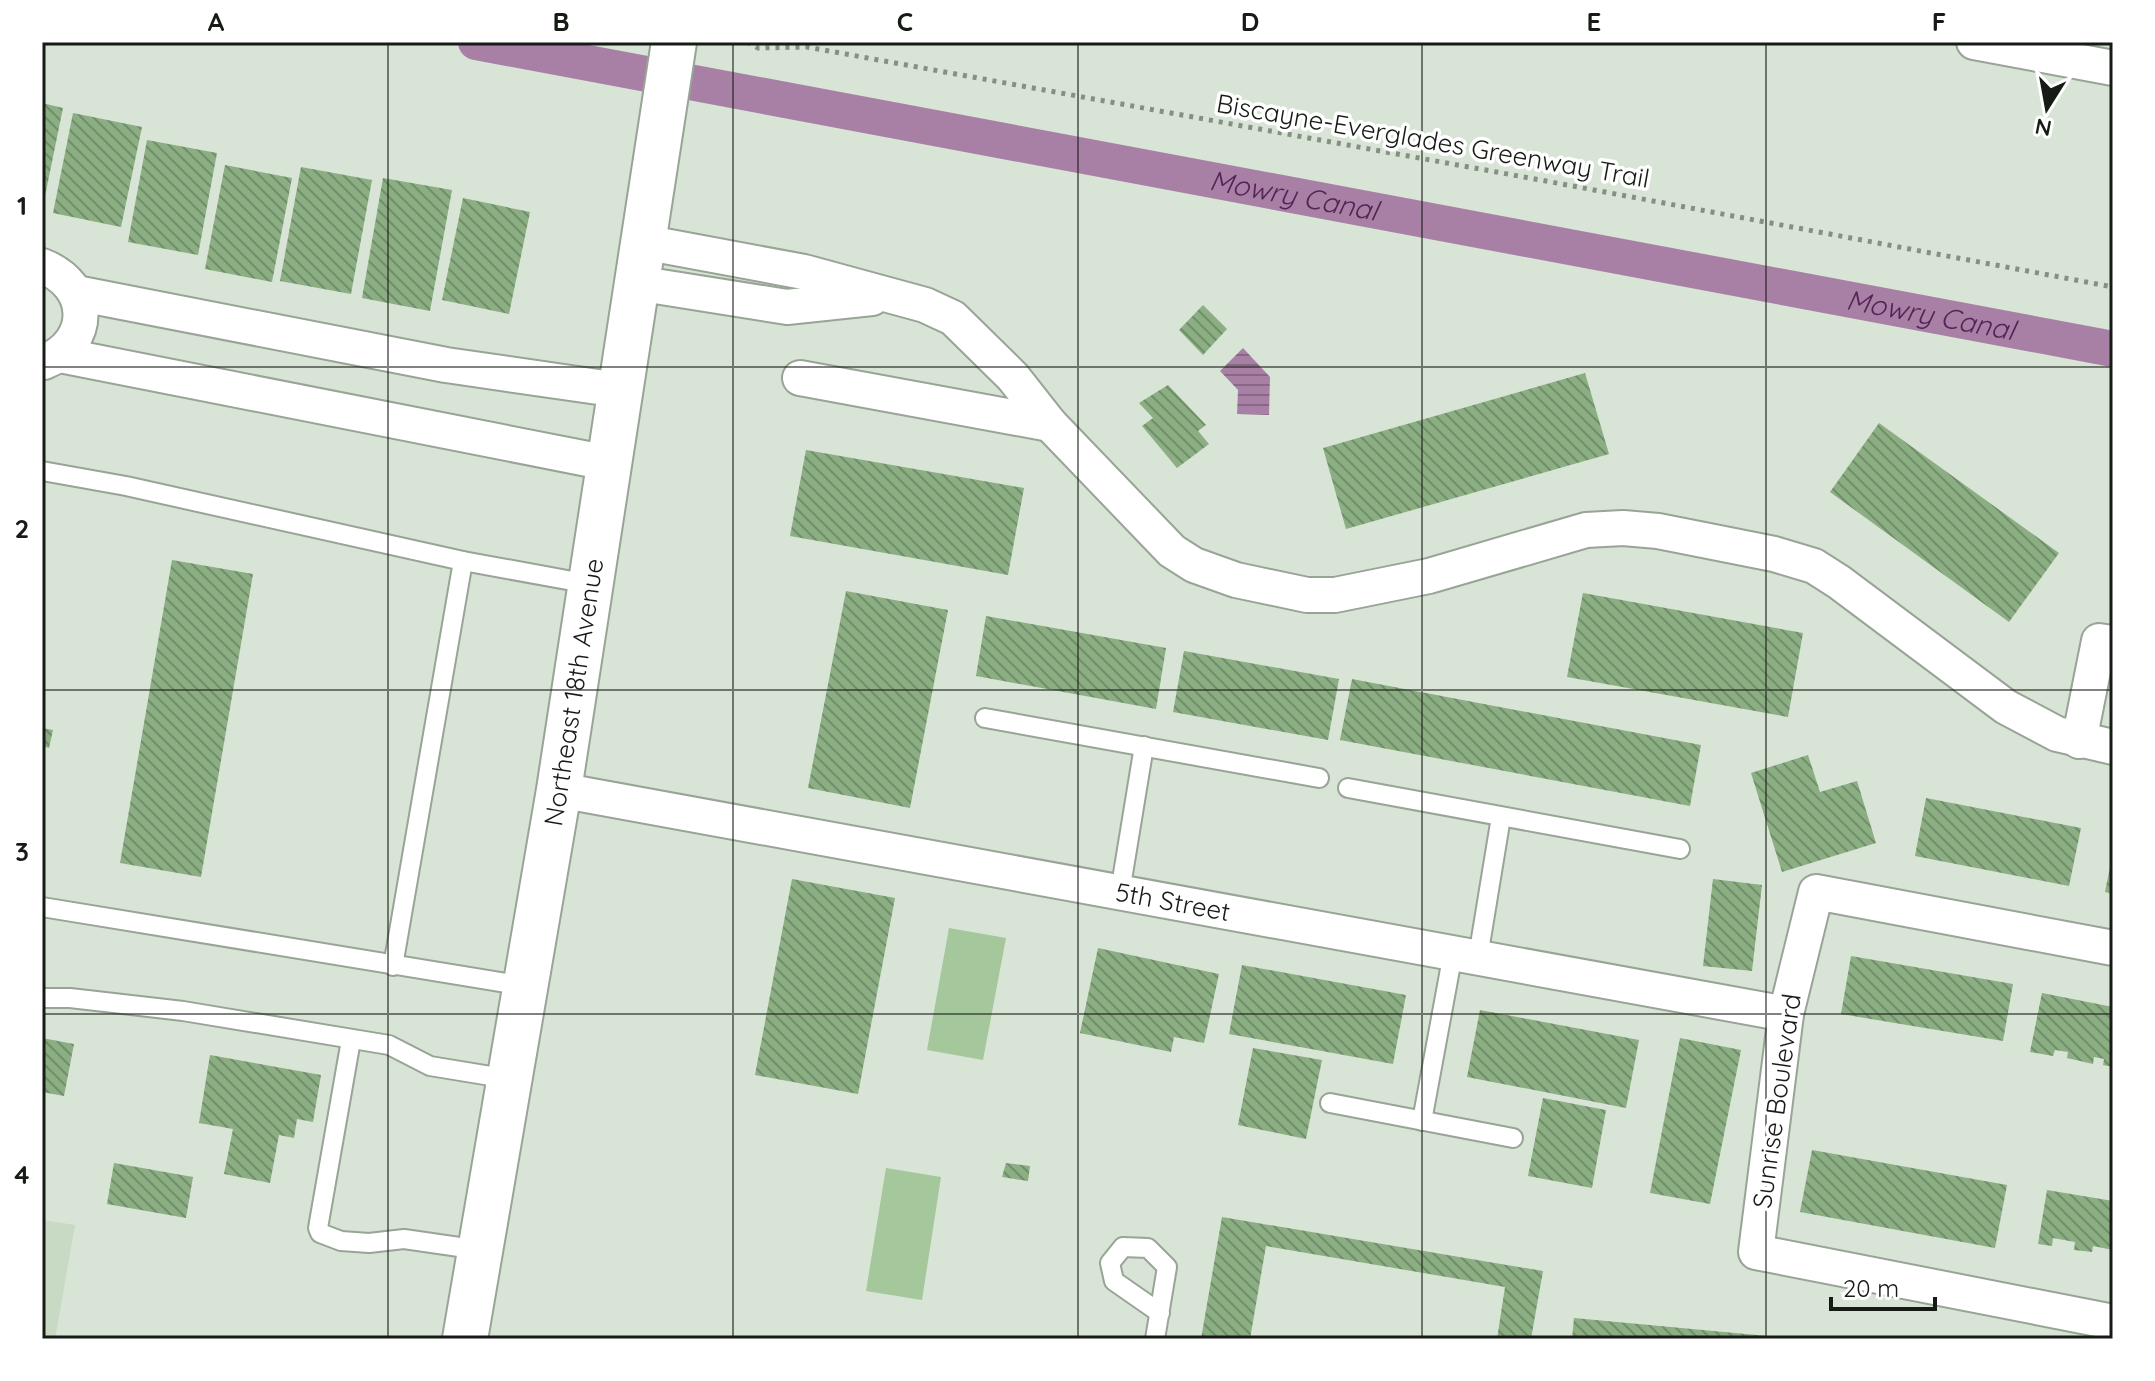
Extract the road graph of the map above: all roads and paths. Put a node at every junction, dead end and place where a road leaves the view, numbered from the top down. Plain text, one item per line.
1 (747, 42) edge
2 (1974, 42) edge
3 (674, 43) edge
4 (2113, 68) edge
5 (640, 262) junction
6 (42, 266) edge
7 (2113, 287) edge
8 (76, 293) junction
9 (51, 359) edge
10 (800, 378) dead end
11 (619, 390) junction
12 (1050, 424) junction
13 (608, 463) junction
14 (42, 471) edge
15 (463, 561) junction
16 (589, 584) junction
17 (2113, 643) edge
18 (985, 718) dead end
19 (2079, 741) junction
20 (1144, 746) junction
21 (2113, 747) edge
22 (1319, 778) dead end
23 (1348, 788) dead end
24 (559, 790) junction
25 (1501, 817) junction
26 (1680, 849) dead end
27 (1120, 892) junction
28 (42, 907) edge
29 (2113, 948) edge
30 (1465, 955) junction
31 (393, 966) junction
32 (525, 986) junction
33 (42, 998) edge
34 (1786, 1014) junction
35 (351, 1040) junction
36 (509, 1079) junction
37 (1330, 1103) dead end
38 (1422, 1121) junction
39 (1513, 1138) dead end
40 (480, 1250) junction
41 (1160, 1313) dead end
42 (2113, 1322) edge
43 (465, 1339) edge
44 (1155, 1339) edge

1 - 7 path, Biscayne-Everglades Greenway Trail
2 - 4 street
3 - 5 street, Northeast 18th Avenue
5 - 11 street, Northeast 18th Avenue
5 - 12 street
6 - 8 street
8 - 9 street
8 - 11 street
9 - 13 street
10 - 12 street
11 - 13 street, Northeast 18th Avenue
12 - 19 street
13 - 16 street, Northeast 18th Avenue
14 - 15 lane
15 - 16 lane
15 - 31 lane
16 - 24 street, Northeast 18th Avenue
17 - 19 street
18 - 20 lane
19 - 21 street
20 - 22 lane
20 - 27 lane
23 - 25 lane
24 - 27 street, 5th Street
24 - 32 street, Northeast 18th Avenue
25 - 26 lane
25 - 30 lane
27 - 30 street, 5th Street
28 - 31 lane
29 - 34 street, Sunrise Boulevard
30 - 34 street, 5th Street
30 - 38 lane
31 - 32 lane
32 - 36 street, Northeast 18th Avenue
33 - 35 lane
34 - 42 street, Sunrise Boulevard
35 - 36 lane
35 - 40 lane
36 - 40 street, Northeast 18th Avenue
37 - 38 lane
38 - 39 lane
40 - 43 street, Northeast 18th Avenue
41 - 44 lane

